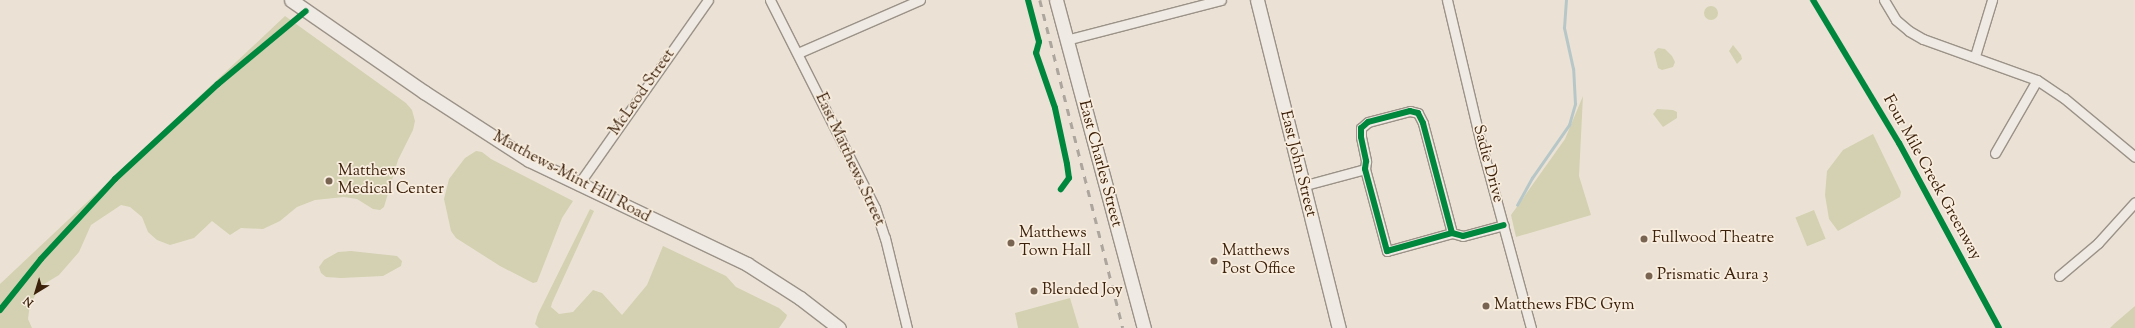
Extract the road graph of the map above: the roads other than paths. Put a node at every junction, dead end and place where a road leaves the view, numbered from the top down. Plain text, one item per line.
1 (291, 0) edge
2 (708, 0) edge
3 (770, 0) edge
4 (920, 0) edge
5 (1056, 0) edge
6 (1221, 0) edge
7 (1257, 0) edge
8 (1447, 0) edge
9 (1884, 0) edge
10 (1992, 0) edge
11 (1066, 40) junction
12 (798, 53) junction
13 (1975, 56) junction
14 (2037, 80) junction
15 (1995, 153) dead end
16 (2135, 157) edge
17 (1365, 169) junction
18 (578, 185) junction
19 (1302, 186) junction
20 (2135, 202) edge
21 (1504, 225) junction
22 (1452, 233) junction
23 (2059, 276) dead end
24 (839, 328) edge
25 (907, 328) edge
26 (1144, 328) edge
27 (1339, 328) edge
28 (1531, 328) edge

1 - 18 main road, Matthews-Mint Hill Road
2 - 18 street, McLeod Street
3 - 12 street, East Matthews Street
4 - 12 street
5 - 11 main road, East Charles Street
6 - 11 street
7 - 19 main road, East John Street
8 - 21 street, Sadie Drive
9 - 13 street
10 - 13 street
11 - 26 main road, East Charles Street
12 - 25 street, East Matthews Street
13 - 14 street
14 - 15 street
14 - 16 street
17 - 19 street
17 - 22 street
17 - 22 street
18 - 24 main road, Matthews-Mint Hill Road
19 - 27 main road, East John Street
20 - 23 street
21 - 22 street
21 - 28 street, Sadie Drive

